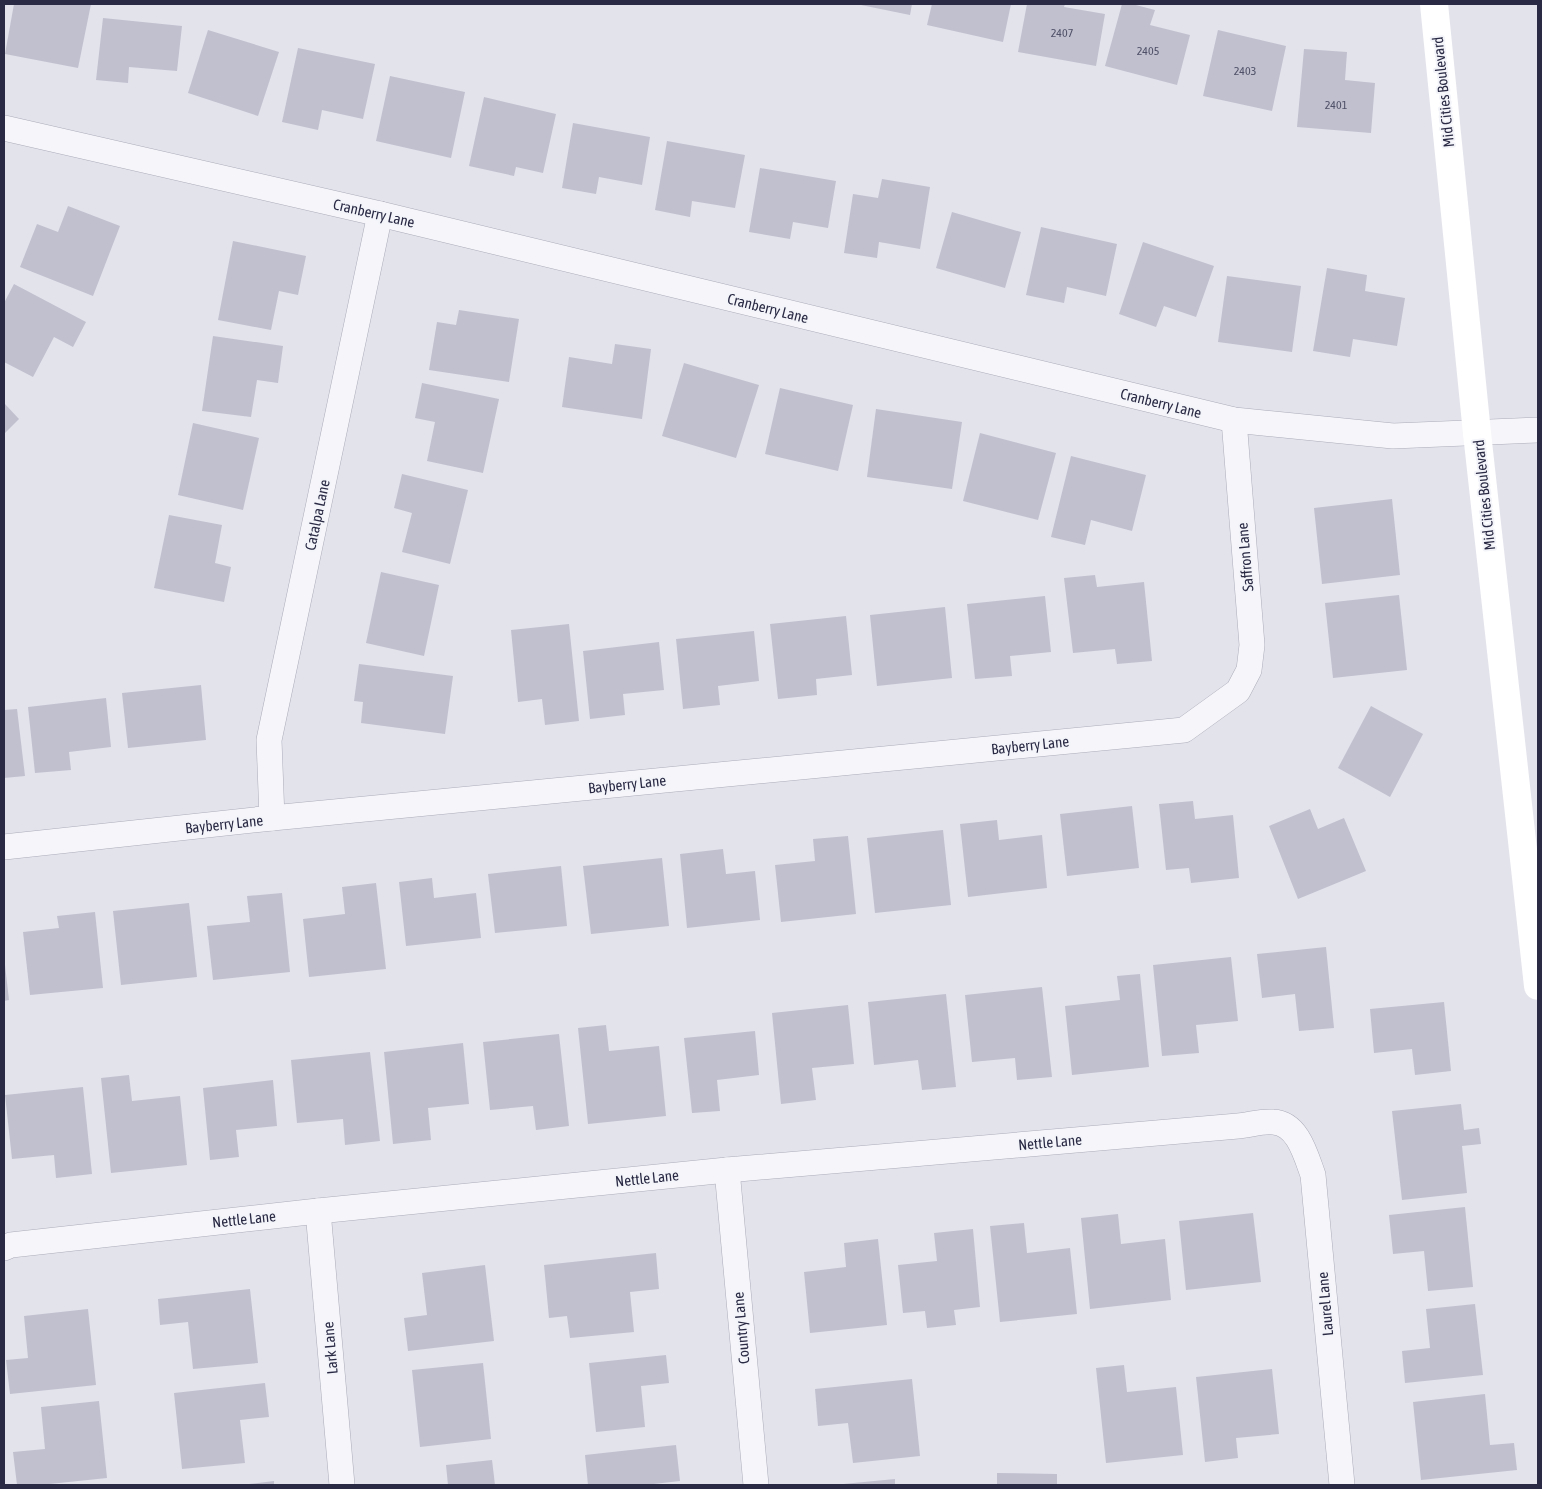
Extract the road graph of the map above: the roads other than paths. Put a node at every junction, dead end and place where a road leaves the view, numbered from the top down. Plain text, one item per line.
1 (1434, 4) edge
2 (4, 128) edge
3 (380, 214) junction
4 (1234, 420) junction
5 (1538, 430) edge
6 (1477, 432) junction
7 (1238, 691) joint
8 (272, 818) junction
9 (4, 847) edge
10 (1538, 986) edge
11 (1290, 1128) joint
12 (727, 1170) junction
13 (318, 1211) junction
14 (4, 1248) edge
15 (342, 1485) edge
16 (756, 1485) edge
17 (1342, 1485) edge

1 - 6 main road, Mid Cities Boulevard
2 - 3 street, Cranberry Lane
3 - 4 street, Cranberry Lane
3 - 8 street, Catalpa Lane
4 - 6 street, Cranberry Lane
4 - 7 street, Saffron Lane
5 - 6 street, Cranberry Lane
6 - 10 main road, Mid Cities Boulevard
7 - 8 street, Bayberry Lane
8 - 9 street, Bayberry Lane
11 - 12 street, Nettle Lane
11 - 17 street, Laurel Lane
12 - 13 street, Nettle Lane
12 - 16 street, Country Lane
13 - 14 street, Nettle Lane
13 - 15 street, Lark Lane

